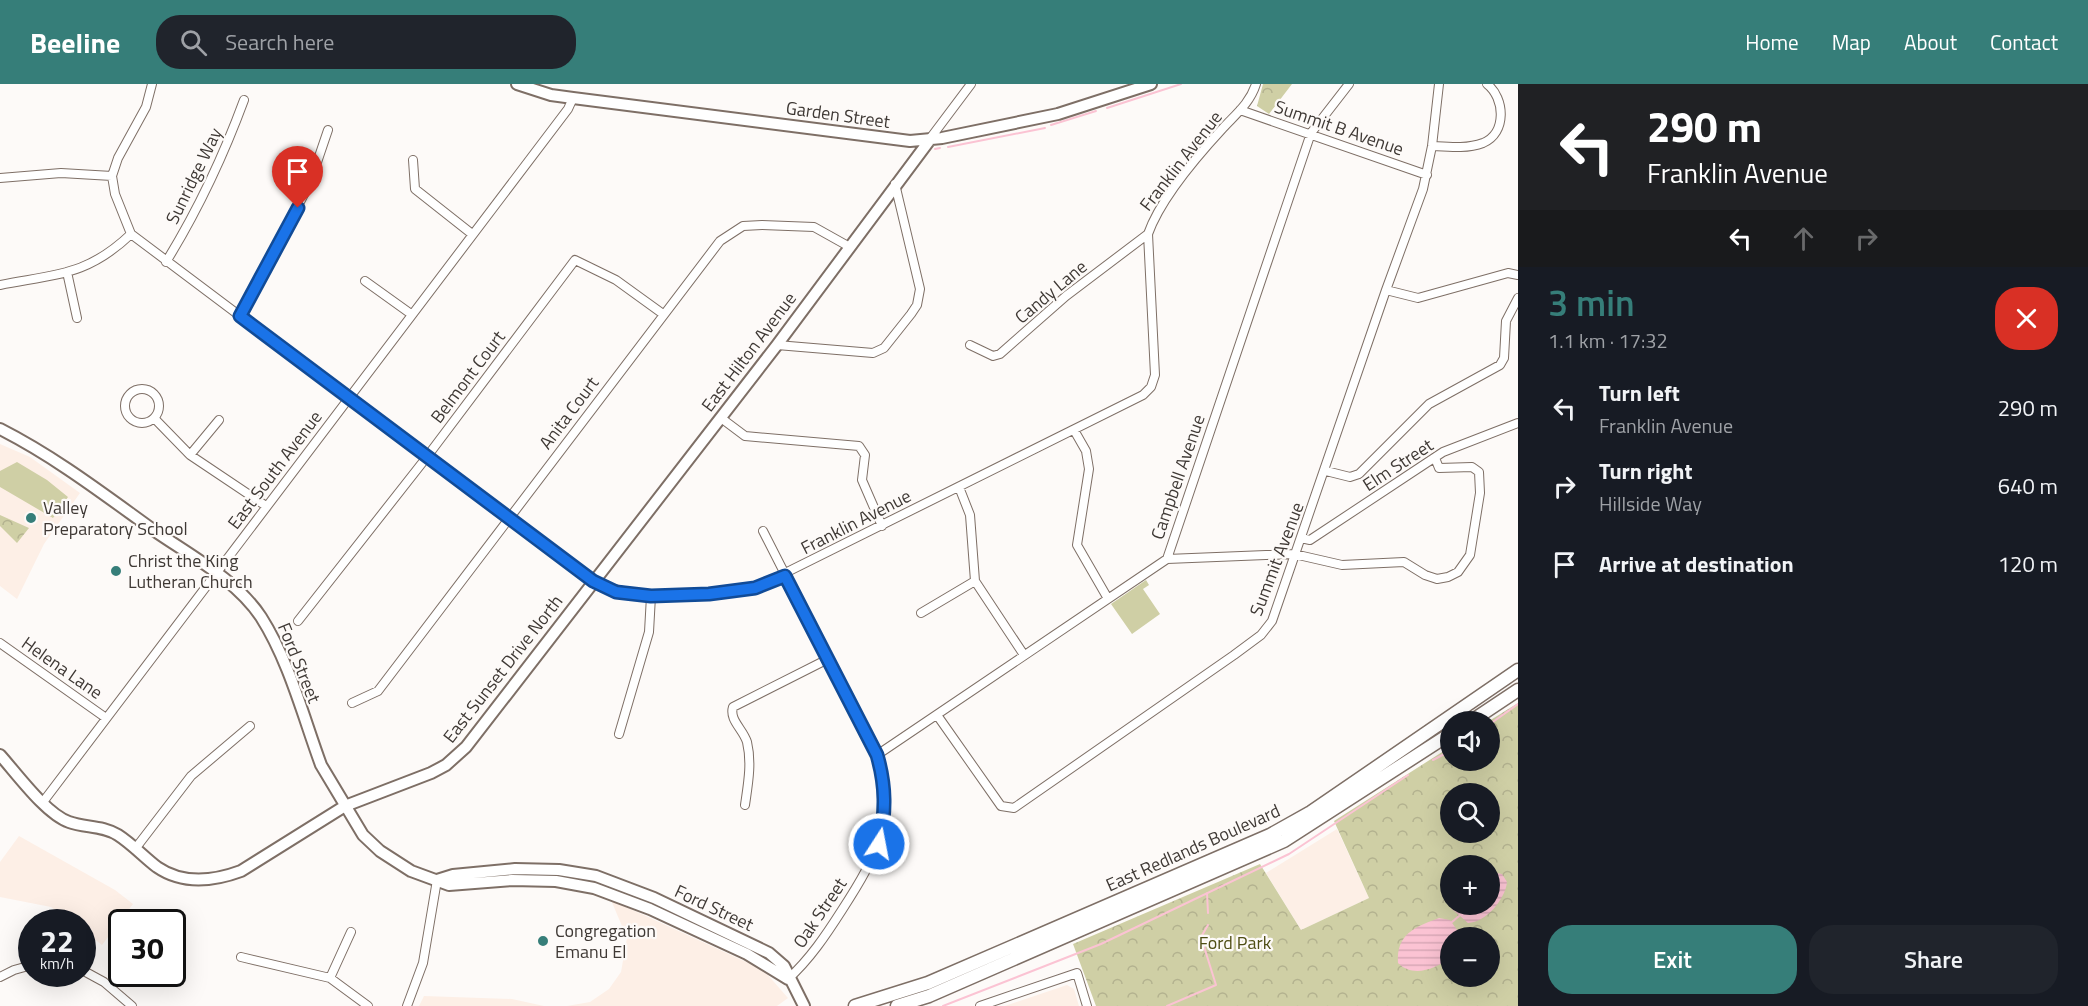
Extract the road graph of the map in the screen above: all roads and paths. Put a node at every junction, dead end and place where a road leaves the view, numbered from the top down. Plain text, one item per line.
1 (152, 84) edge
2 (517, 84) edge
3 (971, 84) edge
4 (1151, 84) edge
5 (1256, 84) edge
6 (1349, 84) edge
7 (1439, 84) edge
8 (1487, 84) edge
9 (573, 98) junction
10 (244, 100) dead end
11 (1240, 110) junction
12 (328, 130) dead end
13 (1311, 133) junction
14 (929, 141) junction
15 (1432, 146) junction
16 (414, 160) dead end
17 (112, 176) junction
18 (1427, 176) junction
19 (0, 178) edge
20 (895, 184) junction
21 (130, 234) junction
22 (472, 234) junction
23 (1148, 234) junction
24 (848, 246) junction
25 (166, 262) junction
26 (68, 272) junction
27 (1518, 275) edge
28 (365, 281) dead end
29 (0, 285) edge
30 (1386, 290) junction
31 (1518, 298) edge
32 (411, 314) junction
33 (663, 314) junction
34 (240, 316) junction
35 (77, 318) dead end
36 (777, 345) junction
37 (970, 345) dead end
38 (349, 397) junction
39 (154, 418) junction
40 (721, 418) junction
41 (219, 420) dead end
42 (1518, 423) edge
43 (0, 429) edge
44 (1074, 430) junction
45 (190, 455) junction
46 (426, 458) junction
47 (1435, 458) junction
48 (1326, 471) junction
49 (959, 487) junction
50 (266, 506) junction
51 (508, 519) junction
52 (882, 525) junction
53 (763, 531) dead end
54 (1301, 538) junction
55 (1294, 554) junction
56 (1167, 559) junction
57 (216, 573) junction
58 (785, 576) junction
59 (593, 581) junction
60 (975, 581) junction
61 (651, 596) junction
62 (1107, 597) junction
63 (921, 613) dead end
64 (298, 621) dead end
65 (0, 643) edge
66 (1024, 655) junction
67 (828, 659) junction
68 (1518, 670) edge
69 (1518, 690) edge
70 (352, 703) dead end
71 (1486, 711) edge
72 (937, 715) junction
73 (106, 718) junction
74 (250, 726) dead end
75 (619, 735) dead end
76 (1440, 740) edge
77 (0, 755) edge
78 (877, 755) junction
79 (43, 802) junction
80 (745, 805) dead end
81 (345, 806) junction
82 (135, 849) junction
83 (437, 880) junction
84 (650, 909) junction
85 (688, 915) junction
86 (351, 932) dead end
87 (241, 957) dead end
88 (18, 969) edge
89 (0, 977) edge
90 (96, 977) edge
91 (330, 978) junction
92 (788, 979) junction
93 (132, 1006) edge
94 (368, 1006) edge
95 (407, 1006) edge
96 (804, 1006) edge
97 (855, 1006) edge
98 (897, 1006) edge
99 (980, 1006) edge
100 (1087, 1006) edge

1 - 17 street
2 - 9 street, Garden Street
3 - 14 street
4 - 14 street, Garden Street
5 - 11 street, Franklin Avenue
6 - 13 street, Campbell Avenue
7 - 15 street, Summit Avenue
8 - 15 street
9 - 14 street, Garden Street
9 - 22 street, East South Avenue
10 - 25 street, Sunridge Way
11 - 13 street, Summit B Avenue
11 - 23 street, Franklin Avenue
12 - 34 street
13 - 18 street, Summit B Avenue
13 - 56 street, Campbell Avenue
14 - 20 street, East Hilton Avenue
15 - 18 street, Summit Avenue
16 - 22 street
17 - 19 street
17 - 21 street
18 - 30 street, Summit Avenue
20 - 24 street, East Hilton Avenue
20 - 36 street
21 - 25 street, Franklin Avenue
21 - 26 street
22 - 32 street, East South Avenue
23 - 37 street, Candy Lane
23 - 44 street, Franklin Avenue
24 - 33 street, Anita Court
24 - 36 street, East Hilton Avenue
25 - 34 street, Franklin Avenue
26 - 29 street
26 - 35 street
27 - 30 street
28 - 32 street
30 - 48 street, Summit Avenue
31 - 48 street
32 - 38 street, East South Avenue
33 - 46 street, Belmont Court
33 - 51 street, Anita Court
34 - 38 street, Franklin Avenue
36 - 40 street, East Hilton Avenue
38 - 46 street, Franklin Avenue
38 - 50 street, East South Avenue
39 - 39 street
39 - 45 street
40 - 52 street
40 - 59 street, East Hilton Avenue
41 - 45 street
42 - 47 street, Elm Street
43 - 57 street, Ford Street
44 - 49 street, Franklin Avenue
44 - 62 street
45 - 50 street
46 - 51 street, Franklin Avenue
46 - 64 street, Belmont Court
47 - 54 street, Elm Street
47 - 55 street
48 - 54 street, Summit Avenue
49 - 52 street, Franklin Avenue
49 - 60 street
50 - 57 street, East South Avenue
51 - 59 street, Franklin Avenue
51 - 70 street, Anita Court
52 - 58 street, Franklin Avenue
53 - 58 street, Oak Street
54 - 55 street, Summit Avenue
55 - 56 street
55 - 72 street, Summit Avenue
56 - 62 street, Campbell Avenue
57 - 73 street, East South Avenue
57 - 81 street, Ford Street
58 - 61 street, Franklin Avenue
58 - 67 street, Oak Street
59 - 61 street, Franklin Avenue
59 - 81 street, East Sunset Drive North
60 - 63 street
60 - 66 street
61 - 75 street
62 - 66 street, Campbell Avenue
65 - 73 street, Helena Lane
66 - 72 street, Campbell Avenue
67 - 78 street, Oak Street
67 - 80 street
68 - 97 main road, East Redlands Boulevard
69 - 71 main road
72 - 78 street, Campbell Avenue
73 - 79 street, East South Avenue
74 - 82 street
76 - 98 main road, East Redlands Boulevard
77 - 79 street, East Sunset Drive North
78 - 92 street, Oak Street
79 - 82 street, East Sunset Drive North
81 - 82 street, East Sunset Drive North
81 - 83 street, Ford Street
83 - 84 street, Ford Street
83 - 85 street, Ford Street
83 - 95 street
84 - 85 street
84 - 92 street, Ford Street
85 - 92 street, Ford Street
86 - 91 street
87 - 91 street
88 - 89 street
90 - 93 street
91 - 94 street
92 - 96 street, Ford Street
99 - 100 street

